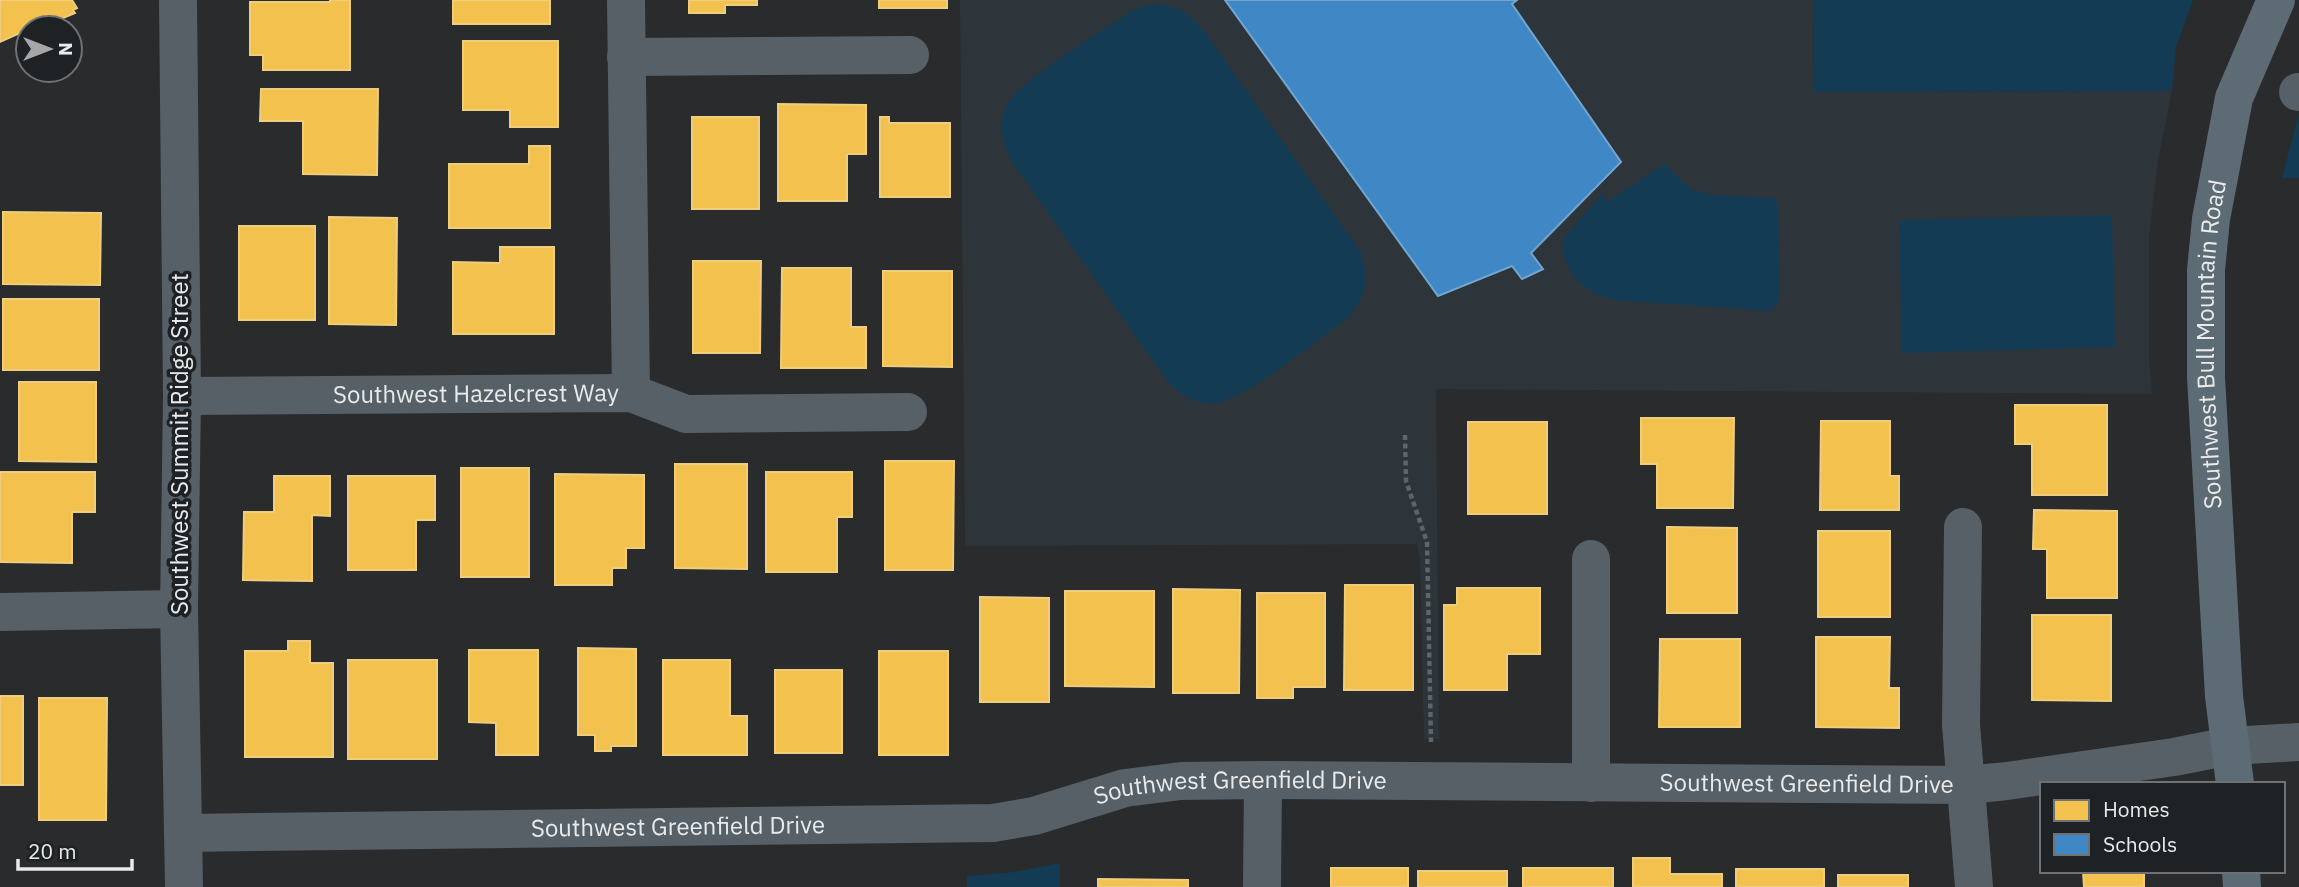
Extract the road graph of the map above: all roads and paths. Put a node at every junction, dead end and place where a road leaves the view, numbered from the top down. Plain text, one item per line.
1 (178, 0) edge
2 (626, 0) edge
3 (2276, 0) edge
4 (910, 55) dead end
5 (625, 57) junction
6 (631, 393) junction
7 (182, 396) junction
8 (908, 412) dead end
9 (1405, 435) dead end
10 (1963, 527) dead end
11 (1591, 559) dead end
12 (180, 609) junction
13 (0, 612) edge
14 (2299, 743) edge
15 (2230, 746) junction
16 (1263, 780) junction
17 (1432, 781) junction
18 (2235, 782) edge
19 (1591, 783) junction
20 (1967, 785) junction
21 (183, 833) junction
22 (184, 887) edge
23 (1262, 887) edge
24 (1974, 887) edge

1 - 7 street, Southwest Summit Ridge Street
2 - 5 street, Southwest Hazelcrest Way
3 - 15 main road, Southwest Bull Mountain Road
4 - 5 street
5 - 6 street, Southwest Hazelcrest Way
6 - 7 street, Southwest Hazelcrest Way
6 - 8 street
7 - 12 street, Southwest Summit Ridge Street
9 - 17 path
10 - 20 street
11 - 19 street
12 - 13 street
12 - 21 street, Southwest Summit Ridge Street
14 - 15 street, Southwest Greenfield Drive
15 - 18 main road, Southwest Bull Mountain Road
15 - 20 street, Southwest Greenfield Drive
16 - 17 street, Southwest Greenfield Drive
16 - 21 street, Southwest Greenfield Drive
16 - 23 street
17 - 19 street, Southwest Greenfield Drive
19 - 20 street, Southwest Greenfield Drive
20 - 24 street
21 - 22 street, Southwest Summit Ridge Street

